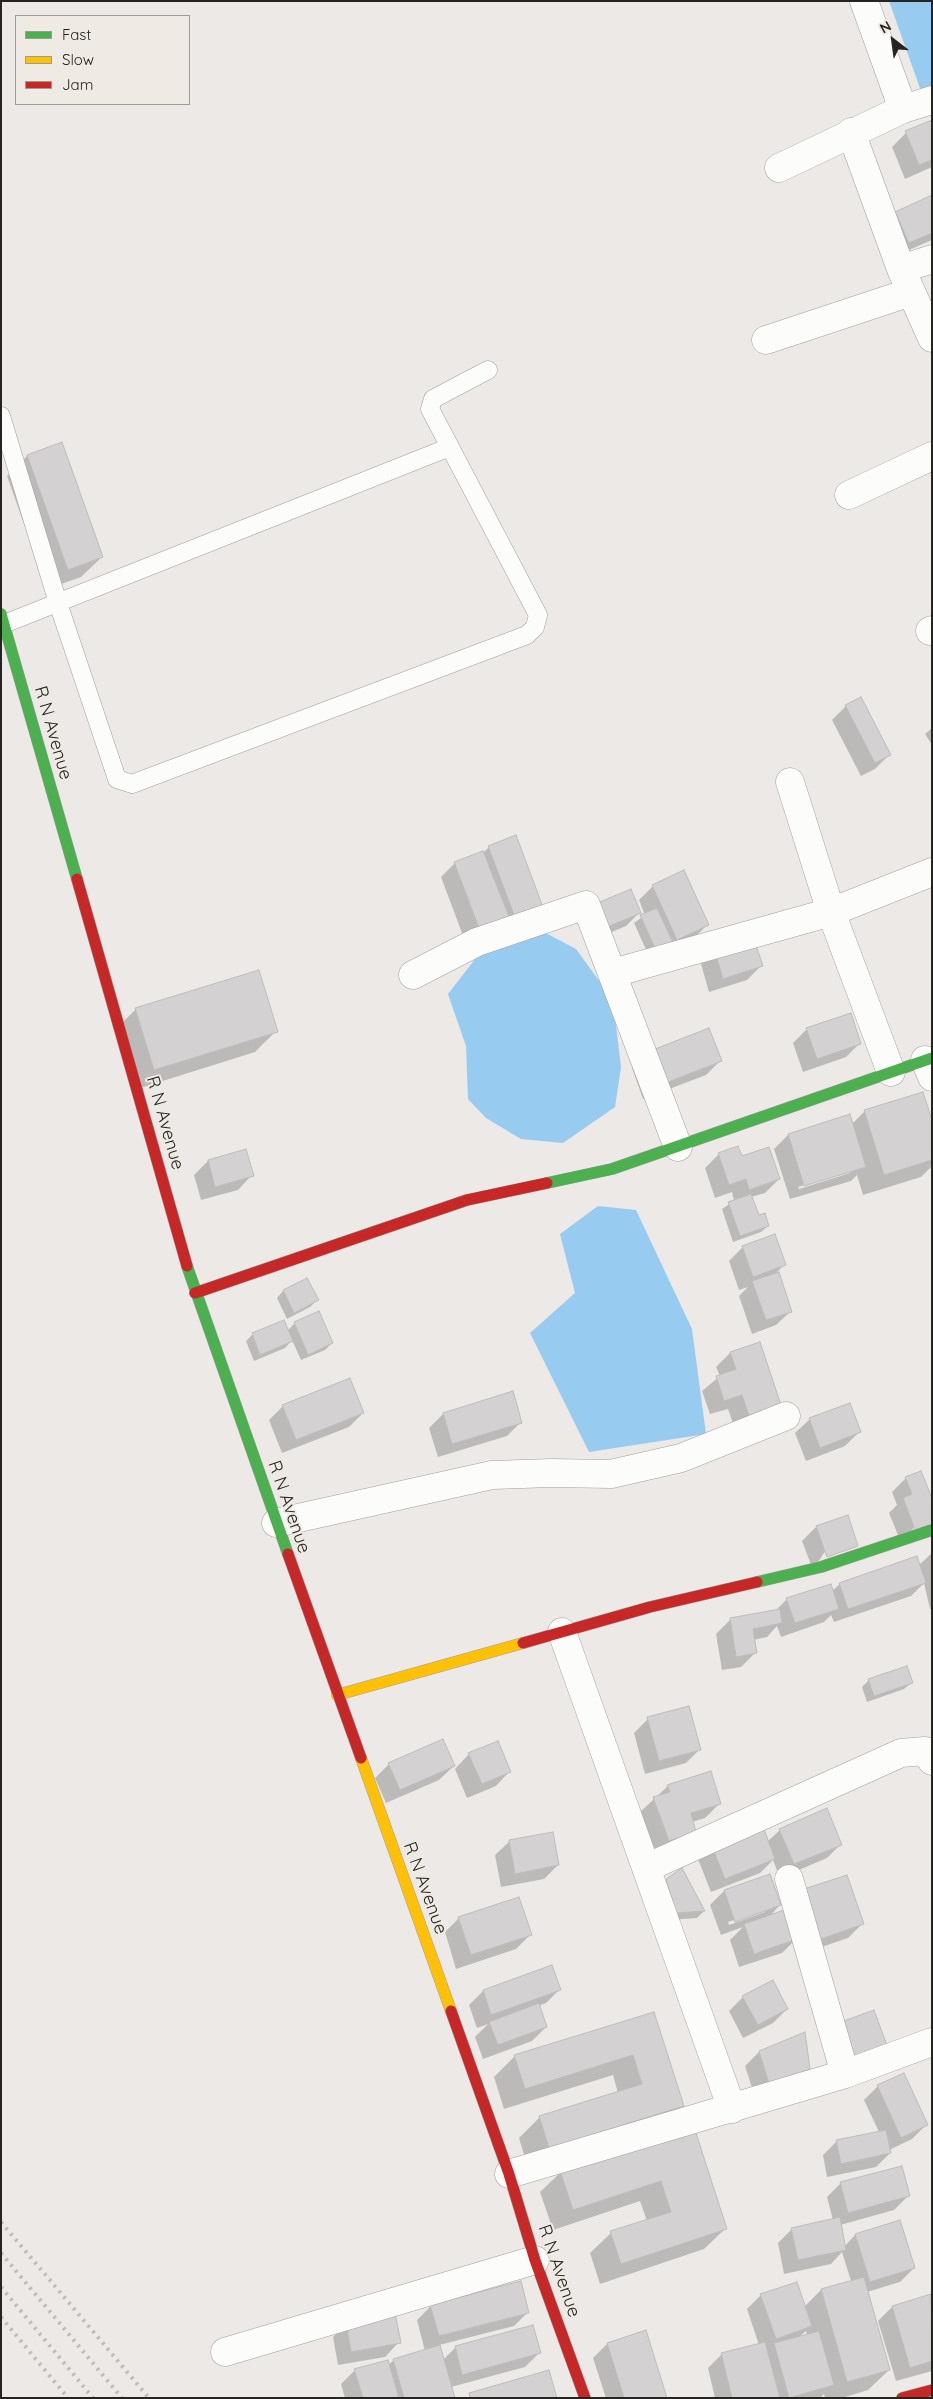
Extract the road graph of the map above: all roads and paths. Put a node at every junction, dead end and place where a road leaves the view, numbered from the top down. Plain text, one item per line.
1 (864, 1) edge
2 (932, 100) edge
3 (902, 109) junction
4 (851, 132) junction
5 (779, 168) dead end
6 (932, 259) edge
7 (906, 280) junction
8 (932, 338) edge
9 (766, 340) dead end
10 (488, 370) dead end
11 (1, 416) edge
12 (450, 447) junction
13 (932, 456) edge
14 (849, 495) dead end
15 (58, 603) junction
16 (3, 619) edge
17 (790, 782) dead end
18 (932, 872) edge
19 (832, 912) junction
20 (613, 973) junction
21 (413, 975) dead end
22 (930, 1065) edge
23 (890, 1072) junction
24 (678, 1147) junction
25 (195, 1293) junction
26 (786, 1416) dead end
27 (276, 1523) junction
28 (932, 1530) edge
29 (562, 1632) junction
30 (337, 1695) junction
31 (932, 1761) edge
32 (646, 1868) junction
33 (789, 1879) dead end
34 (932, 2042) edge
35 (845, 2074) junction
36 (732, 2109) junction
37 (509, 2174) junction
38 (535, 2260) junction
39 (225, 2352) dead end
40 (932, 2390) edge
41 (585, 2398) edge
42 (902, 2398) edge

1 - 3 street
2 - 3 street
3 - 4 street
4 - 5 street
4 - 7 street
6 - 7 street
7 - 8 street
7 - 9 street
10 - 12 lane
11 - 15 lane
12 - 15 lane
12 - 15 lane
13 - 14 street
15 - 16 lane
16 - 25 main road, R N Avenue
17 - 19 street
18 - 19 street
19 - 20 street
19 - 23 street
20 - 21 street
20 - 24 street
22 - 23 main road
23 - 24 main road
24 - 25 main road
25 - 27 main road, R N Avenue
26 - 27 street
27 - 30 main road, R N Avenue
28 - 29 main road
29 - 30 main road
29 - 32 street
30 - 37 main road, R N Avenue
31 - 32 street
32 - 36 street
33 - 35 street
34 - 35 street
35 - 36 street
36 - 37 street
37 - 38 main road, R N Avenue
38 - 39 street
38 - 41 main road, R N Avenue
40 - 42 main road

